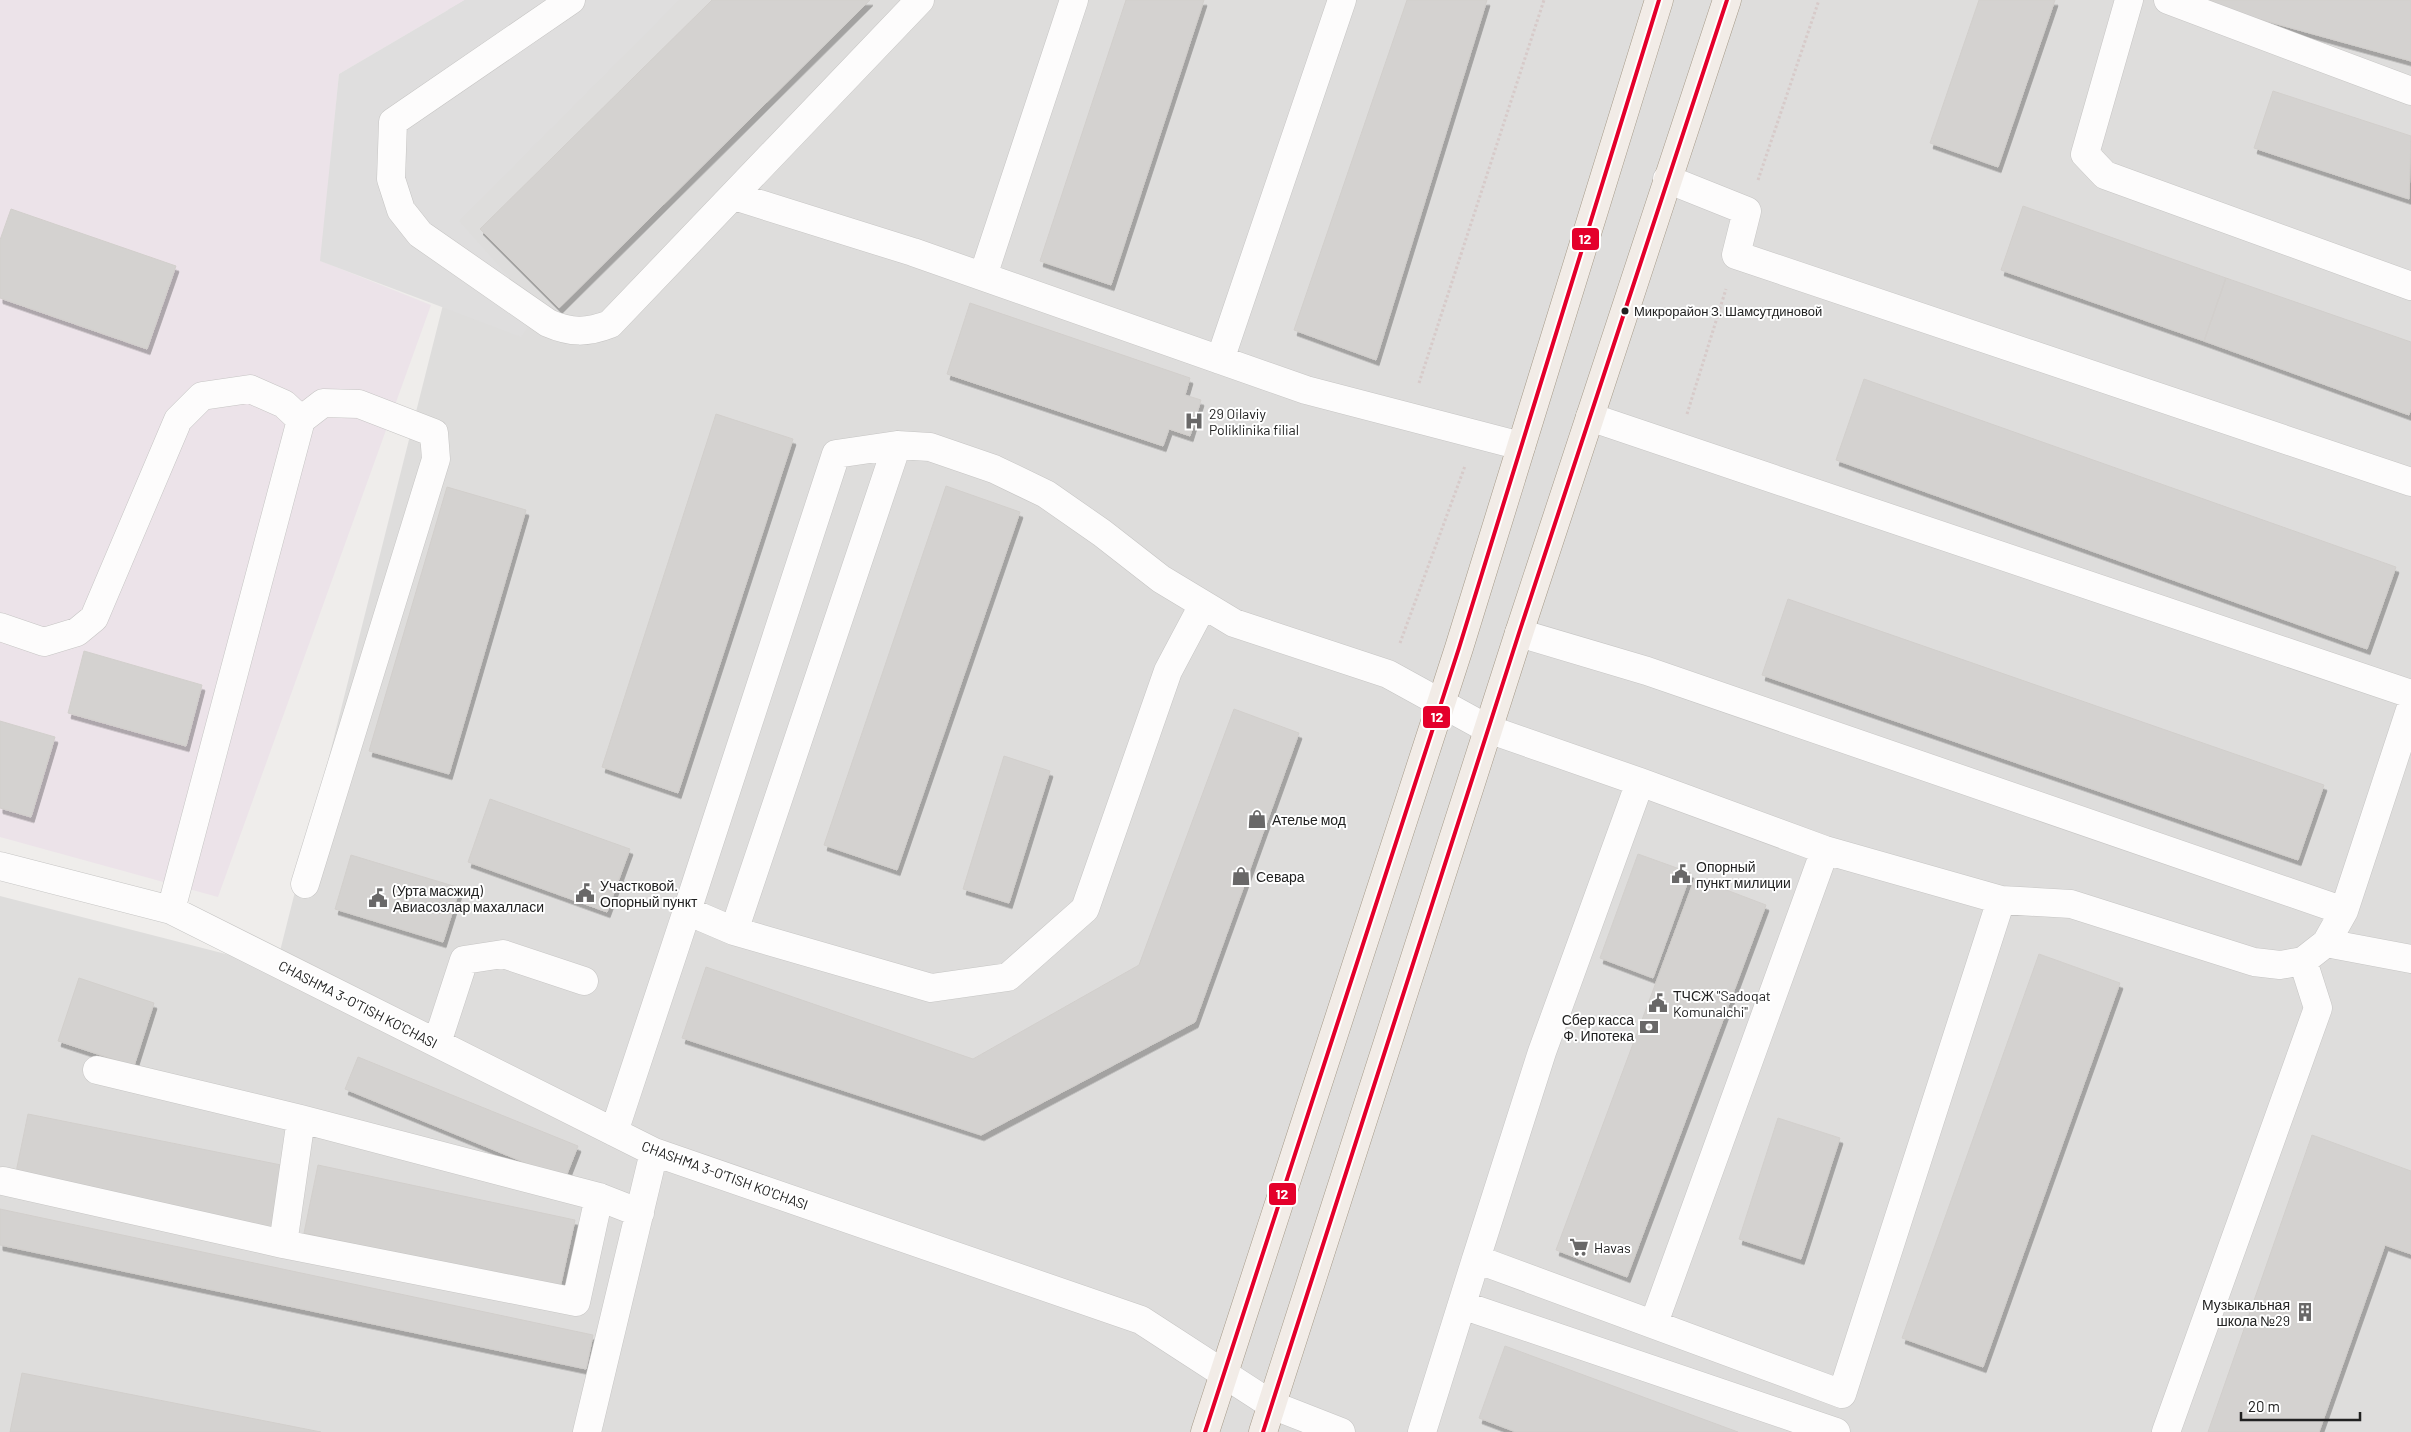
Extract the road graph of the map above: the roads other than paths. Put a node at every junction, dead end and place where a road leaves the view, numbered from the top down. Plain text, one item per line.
1 (572, 0) edge
2 (920, 0) edge
3 (1074, 0) edge
4 (1342, 0) edge
5 (1659, 0) edge
6 (1726, 0) edge
7 (2130, 0) edge
8 (2168, 0) edge
9 (2411, 91) edge
10 (1667, 179) junction
11 (734, 196) junction
12 (983, 276) junction
13 (2411, 286) edge
14 (1220, 360) junction
15 (1590, 417) junction
16 (301, 420) junction
17 (897, 445) junction
18 (1522, 446) junction
19 (2411, 482) edge
20 (1203, 604) junction
21 (0, 627) edge
22 (1519, 633) junction
23 (2411, 694) edge
24 (1441, 702) junction
25 (2411, 707) edge
26 (1488, 729) junction
27 (1640, 782) junction
28 (1825, 850) junction
29 (0, 866) edge
30 (305, 884) dead end
31 (2001, 900) junction
32 (171, 910) junction
33 (2344, 910) junction
34 (687, 911) junction
35 (734, 930) junction
36 (2326, 942) junction
37 (2411, 959) edge
38 (2302, 962) junction
39 (584, 981) dead end
40 (437, 1043) junction
41 (97, 1070) dead end
42 (301, 1119) junction
43 (614, 1132) junction
44 (654, 1152) junction
45 (3, 1181) dead end
46 (599, 1197) junction
47 (640, 1213) junction
48 (282, 1244) junction
49 (1476, 1259) junction
50 (1462, 1305) junction
51 (1654, 1322) junction
52 (1224, 1373) junction
53 (1272, 1405) junction
54 (587, 1432) edge
55 (1205, 1432) edge
56 (1263, 1432) edge
57 (1341, 1432) edge
58 (1422, 1432) edge
59 (1836, 1432) edge
60 (2166, 1432) edge

1 - 11 street
2 - 11 street
3 - 12 street
4 - 14 street
5 - 18 main road
6 - 10 main road
7 - 13 street
8 - 9 street
10 - 15 main road
10 - 19 street
11 - 12 street
12 - 14 street
14 - 18 street
15 - 22 main road
15 - 23 street
16 - 21 street
16 - 30 street
16 - 32 street
17 - 20 street
17 - 34 street
17 - 35 street
18 - 24 main road
20 - 24 street
20 - 35 street
22 - 26 main road
22 - 33 street
24 - 26 street
24 - 52 main road
25 - 33 street
26 - 27 street
26 - 53 main road
27 - 28 street
27 - 49 street
28 - 31 street
28 - 51 street
29 - 32 street, CHASHMA 3-O'TISH KO'CHASI
31 - 38 street
31 - 51 street
32 - 40 street, CHASHMA 3-O'TISH KO'CHASI
33 - 36 street
34 - 35 street
34 - 43 street
36 - 37 street
36 - 38 street
38 - 60 street
39 - 40 street
40 - 43 street, CHASHMA 3-O'TISH KO'CHASI
41 - 42 street
42 - 46 street
42 - 48 street
43 - 44 street, CHASHMA 3-O'TISH KO'CHASI
44 - 47 street
44 - 52 street, CHASHMA 3-O'TISH KO'CHASI
45 - 48 street
46 - 47 street
46 - 48 street
47 - 54 street
49 - 50 street
49 - 51 street
50 - 58 street
50 - 59 street
52 - 53 street, CHASHMA 3-O'TISH KO'CHASI
52 - 55 main road
53 - 56 main road
53 - 57 street, CHASHMA 3-O'TISH KO'CHASI

